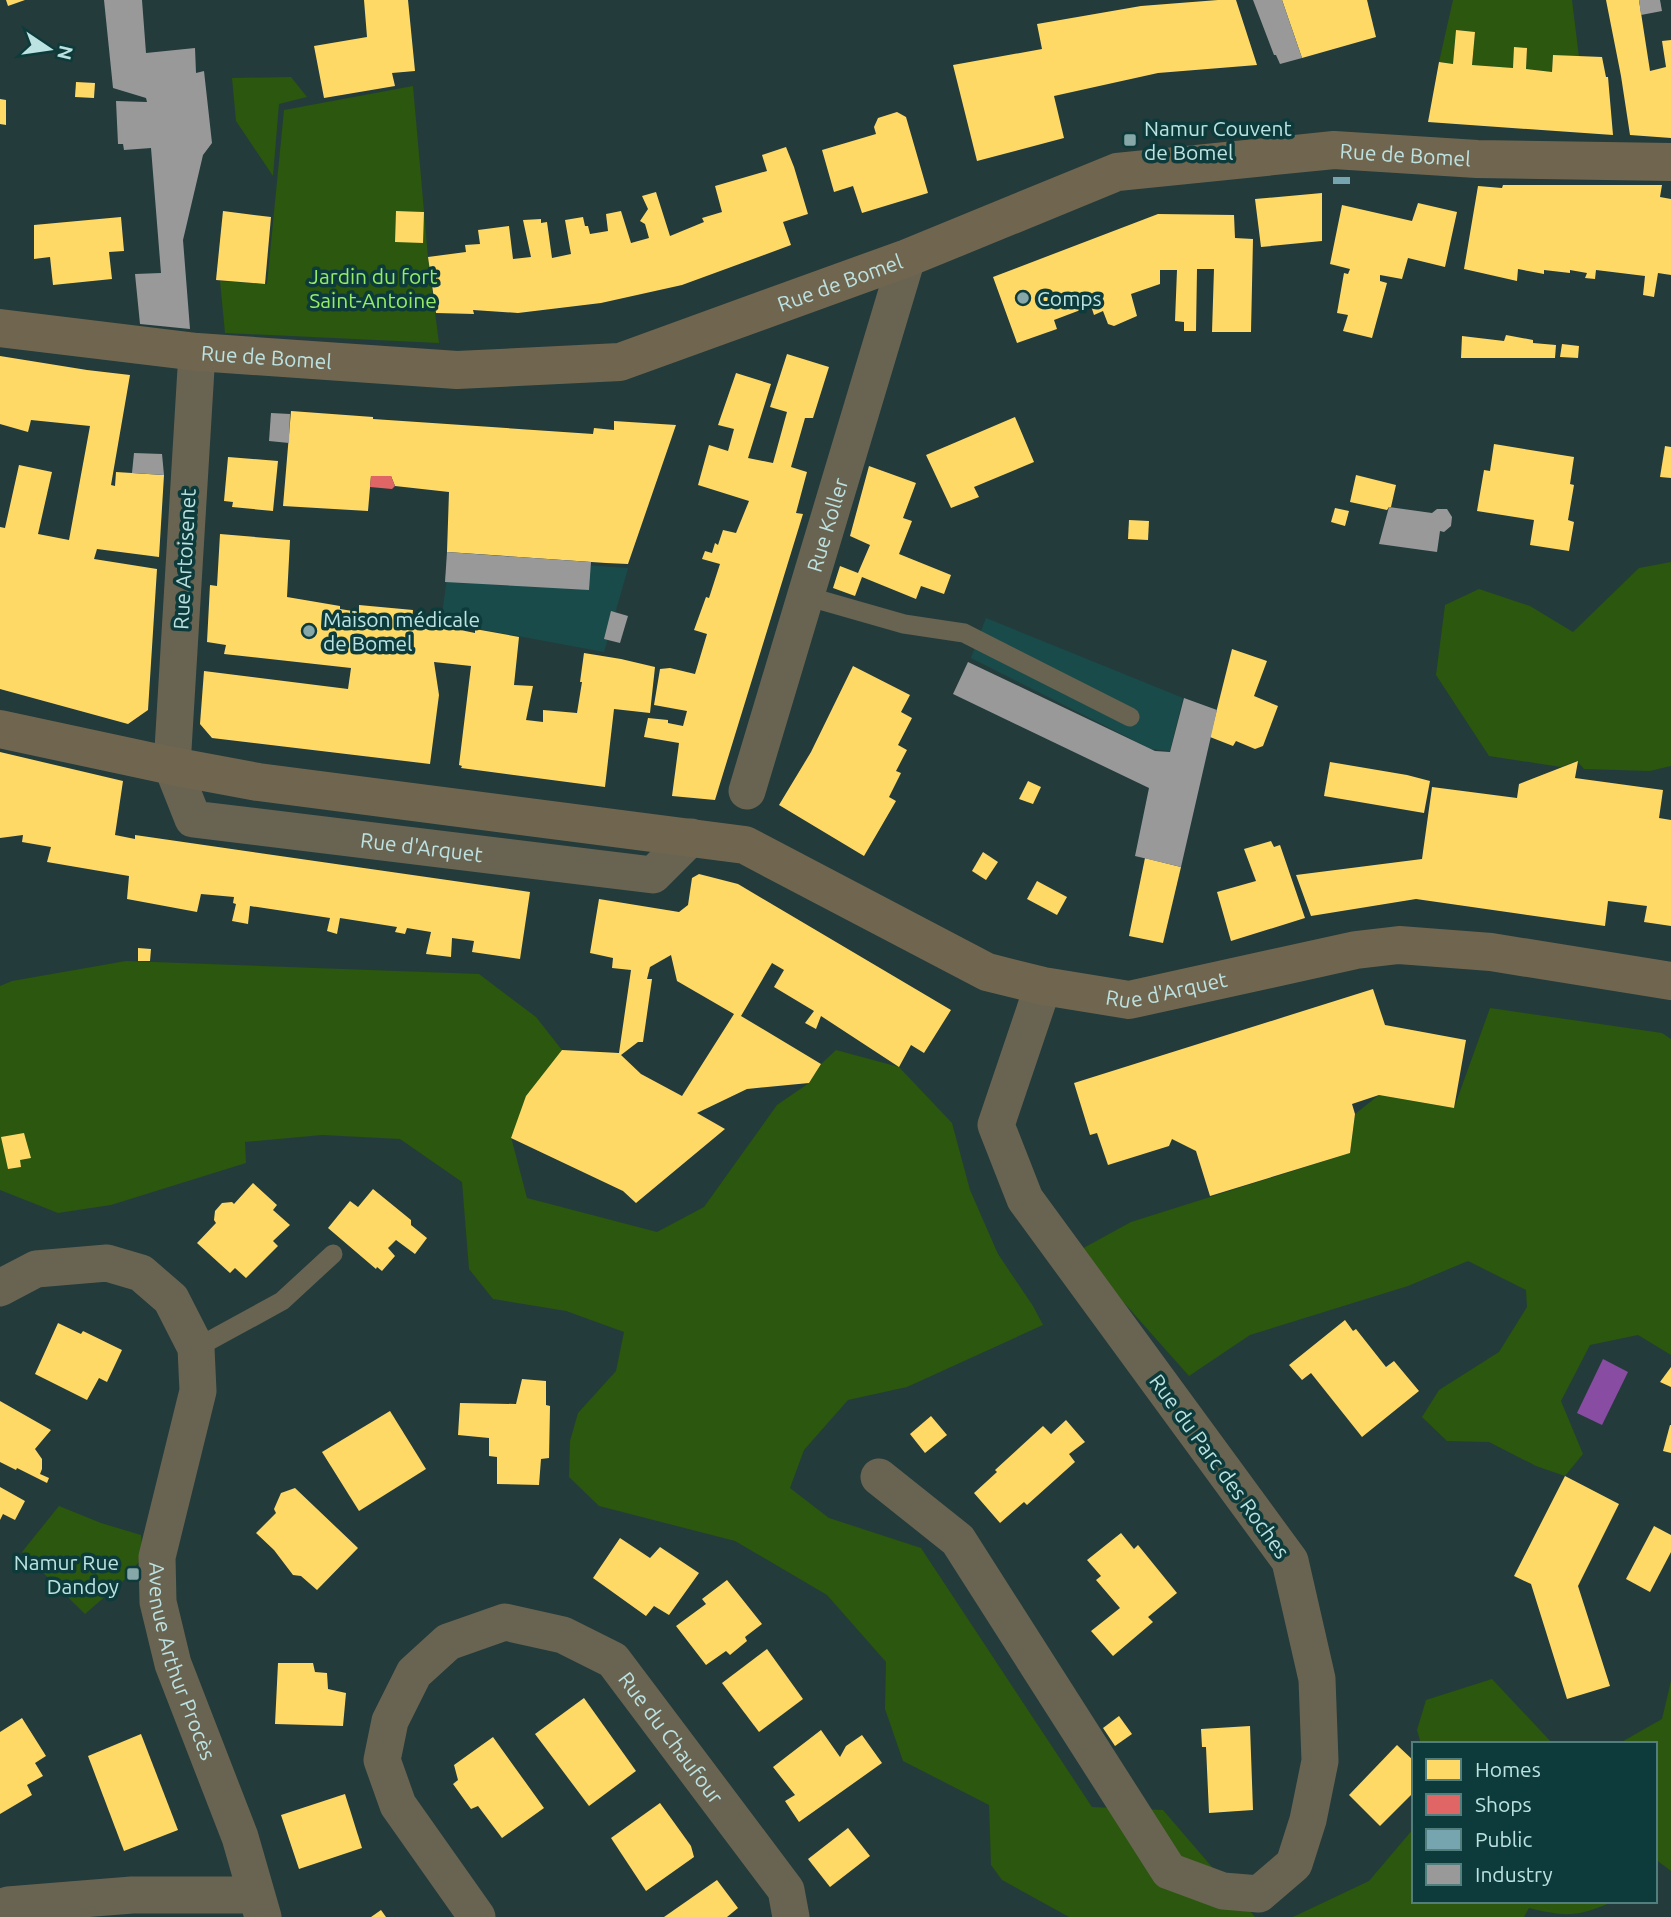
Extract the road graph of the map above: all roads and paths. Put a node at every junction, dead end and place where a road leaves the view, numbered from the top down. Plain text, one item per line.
1 (1671, 162) edge
2 (907, 258) junction
3 (0, 328) edge
4 (197, 352) junction
5 (806, 596) junction
6 (1130, 717) dead end
7 (0, 729) edge
8 (172, 766) junction
9 (747, 791) dead end
10 (1671, 981) edge
11 (1043, 986) junction
12 (333, 1254) dead end
13 (0, 1288) edge
14 (197, 1349) junction
15 (879, 1477) dead end
16 (259, 1906) edge
17 (0, 1908) edge
18 (477, 1917) edge
19 (791, 1917) edge

1 - 2 street, Rue de Bomel
2 - 4 street, Rue de Bomel
2 - 5 street, Rue Koller
3 - 4 street, Rue de Bomel
4 - 8 street, Rue Artoisenet
5 - 6 lane
5 - 9 street, Rue Koller
7 - 8 street, Rue d'Arquet
8 - 11 street, Rue d'Arquet
10 - 11 street, Rue d'Arquet
11 - 15 street, Rue du Parc des Roches
12 - 14 lane
13 - 14 street, Avenue Arthur Procès
14 - 16 street, Avenue Arthur Procès
16 - 17 street
18 - 19 street, Rue du Chaufour

